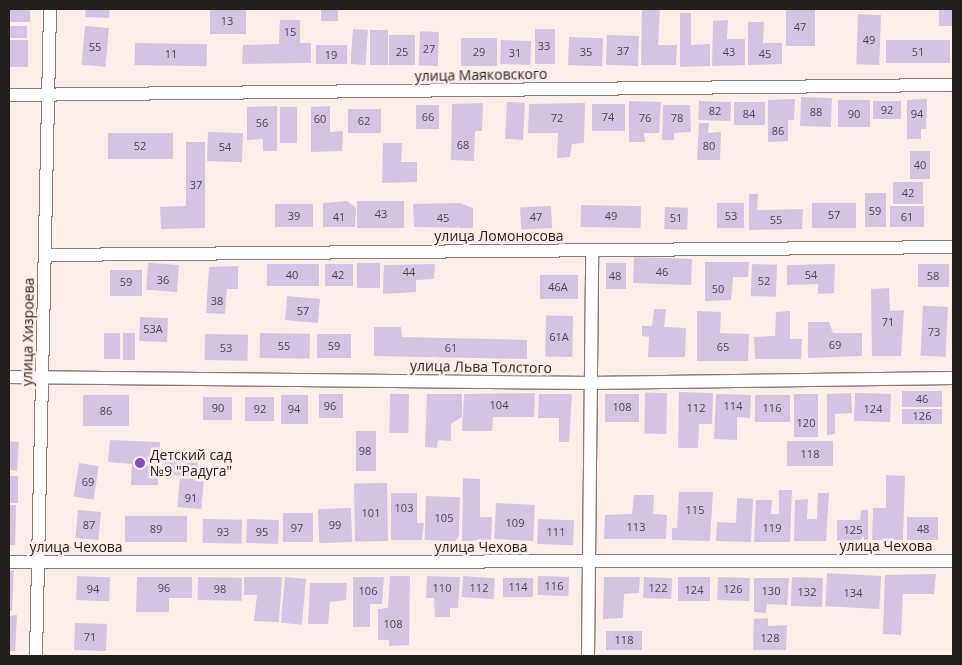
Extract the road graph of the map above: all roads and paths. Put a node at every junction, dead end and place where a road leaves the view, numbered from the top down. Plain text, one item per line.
1 (50, 9) edge
2 (953, 85) edge
3 (9, 95) edge
4 (48, 95) junction
5 (953, 247) edge
6 (592, 250) junction
7 (45, 255) junction
8 (42, 376) junction
9 (9, 378) edge
10 (953, 378) edge
11 (591, 384) junction
12 (953, 561) edge
13 (9, 562) edge
14 (38, 562) junction
15 (589, 562) junction
16 (36, 656) edge
17 (588, 656) edge

1 - 4 street, улица Хизроева
2 - 4 street, улица Маяковского
3 - 4 street, улица Маяковского
4 - 7 street, улица Хизроева
5 - 6 street, улица Ломоносова
6 - 7 street, улица Ломоносова
6 - 11 street
7 - 8 street, улица Хизроева
8 - 9 street, улица Льва Толстого
8 - 11 street, улица Льва Толстого
8 - 14 street, улица Хизроева
10 - 11 street, улица Льва Толстого
11 - 15 street
12 - 15 street, улица Чехова
13 - 14 street, улица Чехова
14 - 15 street, улица Чехова
14 - 16 street, улица Хизроева
15 - 17 street

